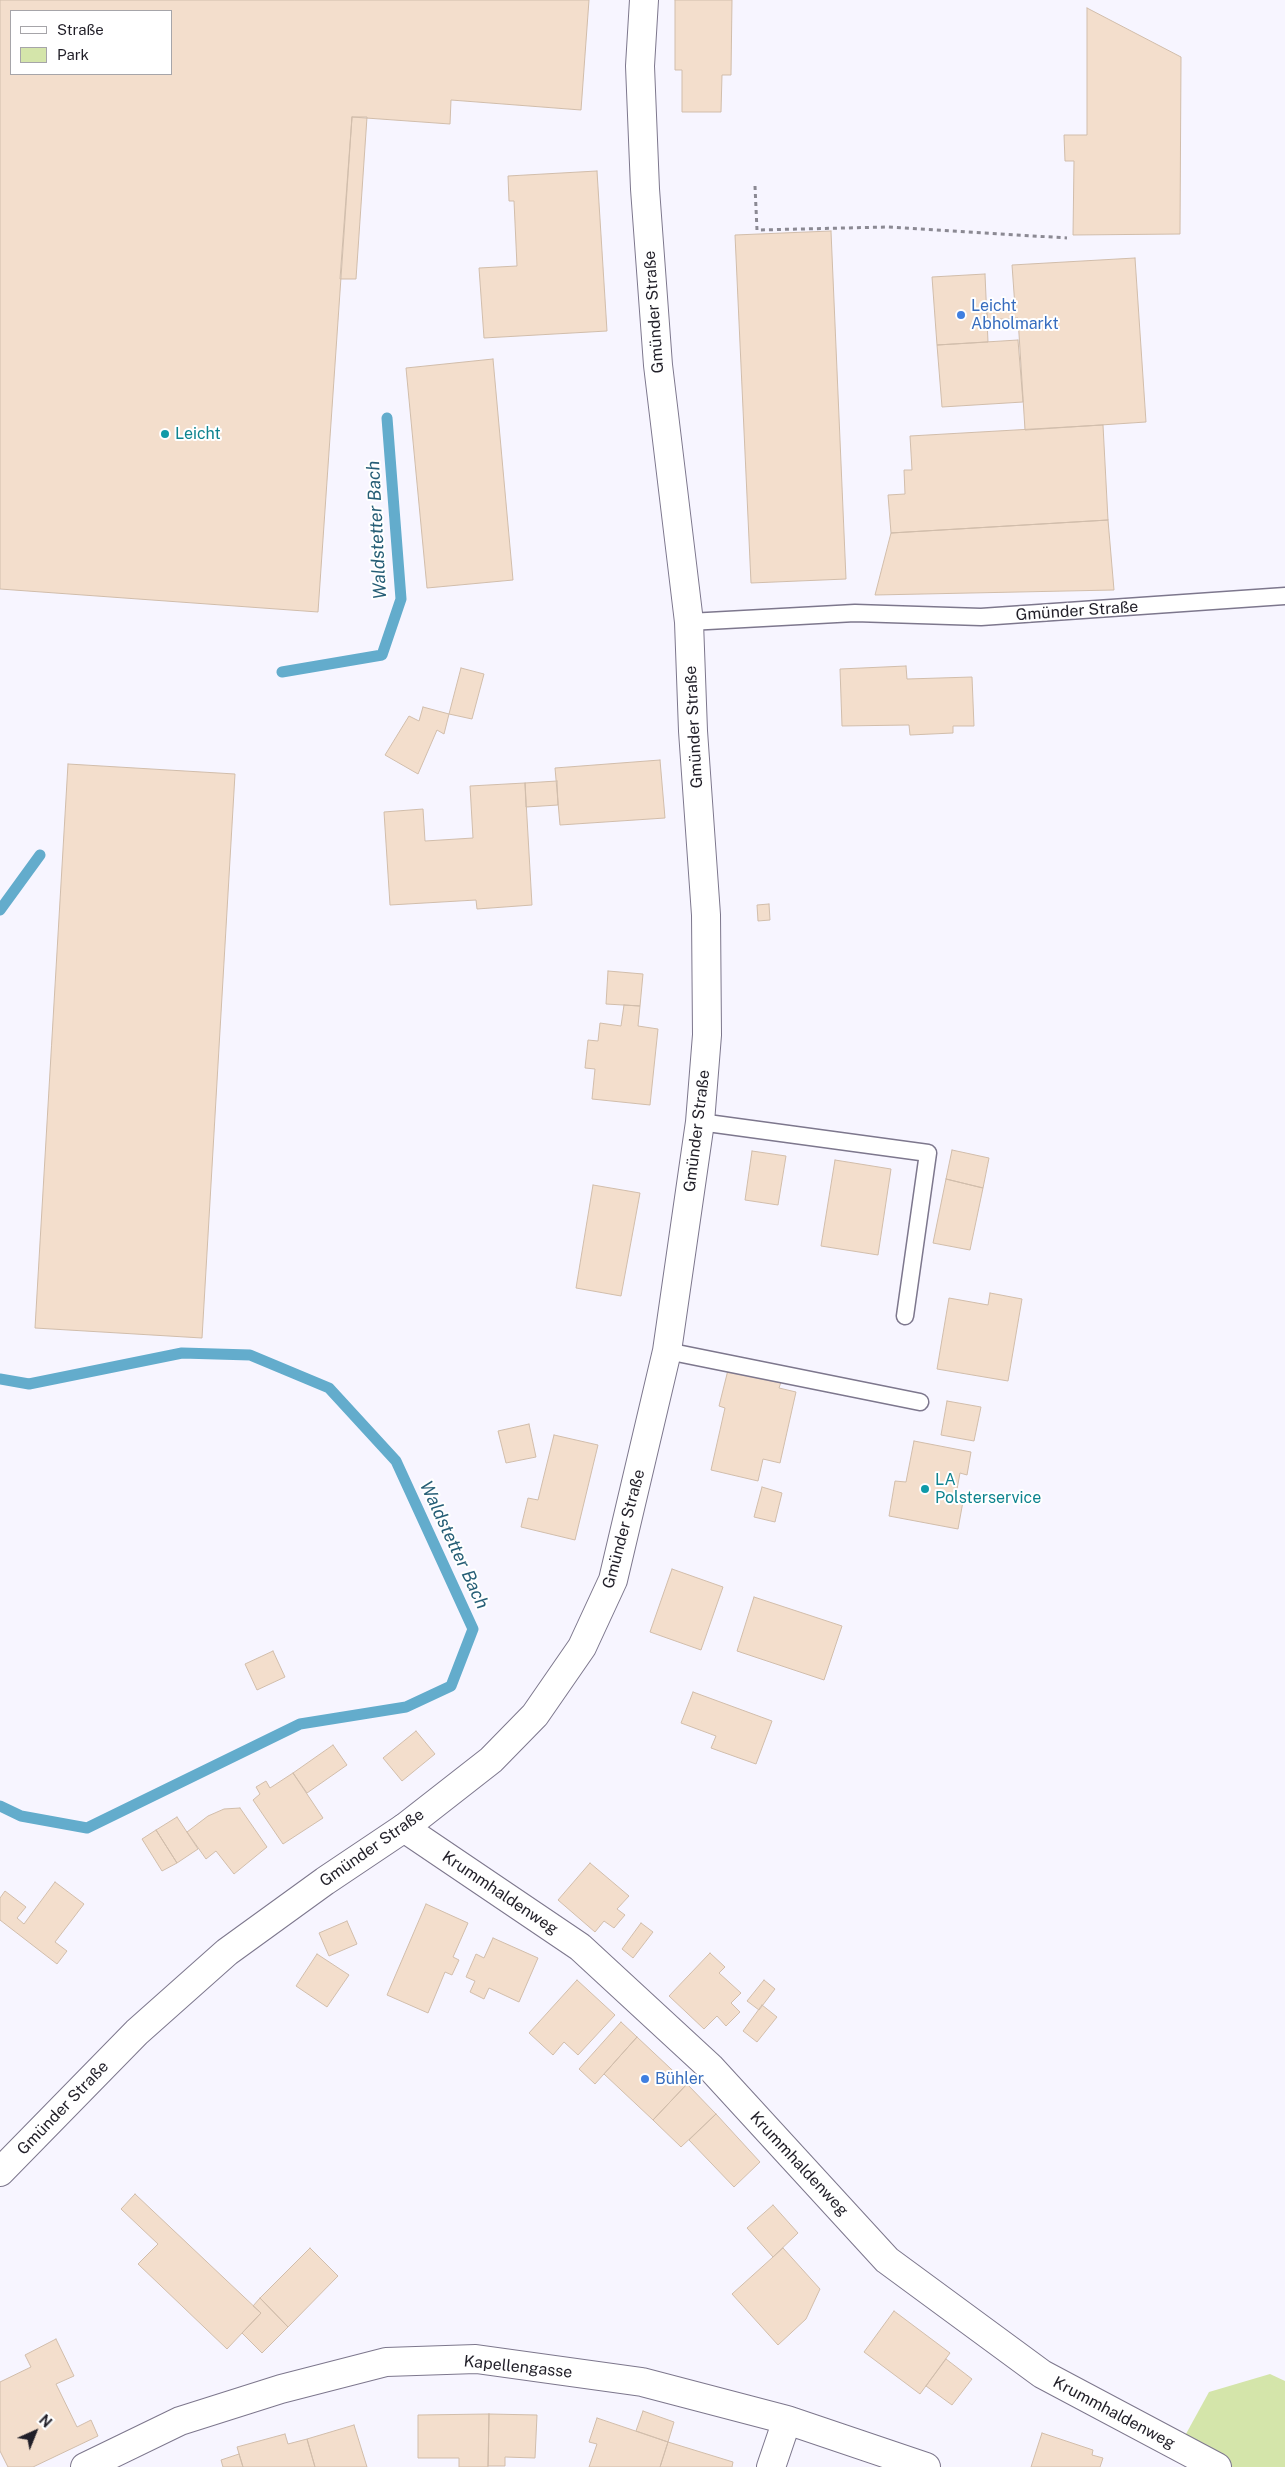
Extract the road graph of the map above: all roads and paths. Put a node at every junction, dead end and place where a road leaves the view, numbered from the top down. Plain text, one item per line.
1 (644, 0) edge
2 (755, 186) dead end
3 (1067, 238) dead end
4 (1285, 596) edge
5 (689, 622) junction
6 (700, 1122) junction
7 (905, 1316) dead end
8 (666, 1351) junction
9 (920, 1402) dead end
10 (404, 1828) junction
11 (0, 2172) edge
12 (787, 2420) junction
13 (85, 2467) edge
14 (771, 2467) edge
15 (926, 2467) edge
16 (1217, 2467) edge

1 - 5 street, Gmünder Straße
2 - 3 path
4 - 5 lane, Gmünder Straße
5 - 6 street, Gmünder Straße
6 - 7 lane
6 - 8 street, Gmünder Straße
8 - 9 lane
8 - 10 street, Gmünder Straße
10 - 11 street, Gmünder Straße
10 - 16 street, Krummhaldenweg
12 - 13 street, Kapellengasse
12 - 14 street
12 - 15 street, Kapellengasse

